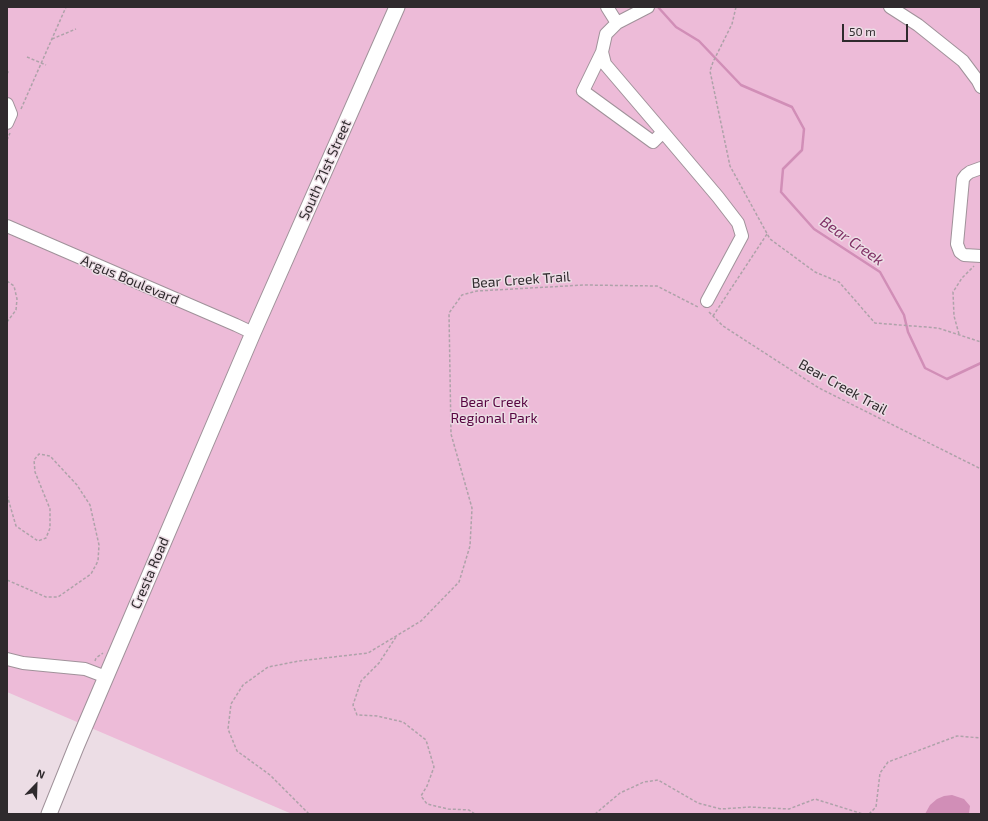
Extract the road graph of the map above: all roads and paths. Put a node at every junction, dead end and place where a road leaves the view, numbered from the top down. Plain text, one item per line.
1 (65, 7) edge
2 (397, 7) edge
3 (607, 7) edge
4 (648, 7) edge
5 (736, 7) edge
6 (890, 7) edge
7 (617, 23) junction
8 (76, 29) dead end
9 (52, 39) junction
10 (602, 52) junction
11 (27, 57) dead end
12 (41, 63) junction
13 (46, 65) dead end
14 (9, 70) dead end
15 (7, 74) edge
16 (981, 88) edge
17 (7, 104) edge
18 (19, 114) dead end
19 (10, 125) edge
20 (663, 132) junction
21 (7, 140) edge
22 (981, 168) edge
23 (7, 226) edge
24 (767, 234) junction
25 (978, 260) edge
26 (7, 281) edge
27 (706, 307) junction
28 (713, 316) junction
29 (7, 322) edge
30 (253, 333) junction
31 (959, 335) junction
32 (981, 342) edge
33 (981, 469) edge
34 (7, 495) edge
35 (7, 580) edge
36 (397, 635) junction
37 (105, 651) dead end
38 (7, 660) edge
39 (91, 671) junction
40 (106, 677) junction
41 (981, 738) edge
42 (49, 814) edge
43 (310, 814) edge
44 (475, 814) edge
45 (595, 814) edge
46 (863, 814) edge
47 (869, 814) edge

1 - 9 path
2 - 30 main road, South 21st Street
3 - 7 street
4 - 7 street
5 - 24 path
6 - 16 street
7 - 10 street
8 - 9 path
9 - 12 path
10 - 20 street
10 - 20 street
11 - 12 path
12 - 13 path
12 - 18 path
14 - 15 path
17 - 19 street
19 - 21 path
20 - 27 street
22 - 25 street
23 - 30 street, Argus Boulevard
24 - 28 path
24 - 31 path
25 - 31 path
26 - 29 path
27 - 28 path, Bear Creek Trail
27 - 36 path, Bear Creek Trail
28 - 33 path, Bear Creek Trail
30 - 40 main road, Cresta Road
31 - 32 path
34 - 35 path
36 - 43 path, Bear Creek Trail
36 - 44 path
37 - 39 path
38 - 39 street
39 - 40 street
40 - 42 main road, Cresta Road
41 - 47 path
45 - 46 path

